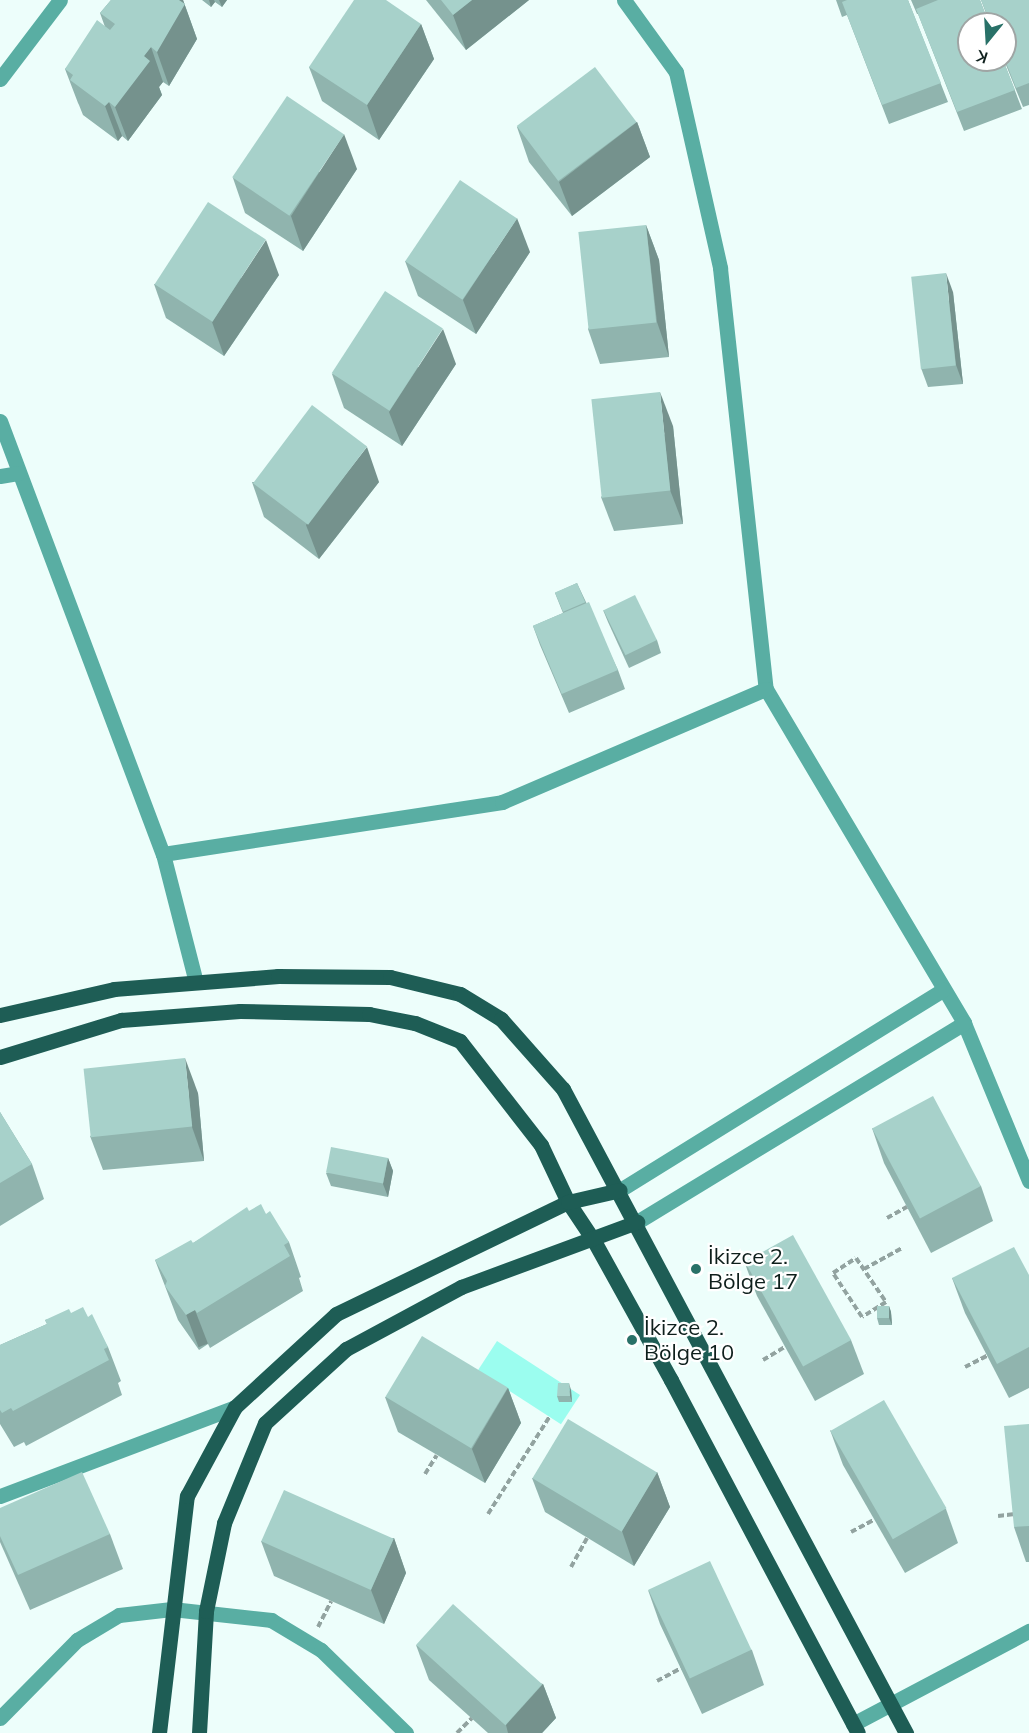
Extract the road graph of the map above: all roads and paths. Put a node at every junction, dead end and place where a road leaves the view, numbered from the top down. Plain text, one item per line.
1 (60, 0) edge
2 (624, 0) edge
3 (0, 79) edge
4 (0, 422) edge
5 (18, 473) junction
6 (0, 476) edge
7 (766, 689) junction
8 (163, 854) junction
9 (195, 979) junction
10 (943, 990) junction
11 (0, 1015) edge
12 (964, 1023) junction
13 (0, 1057) edge
14 (1029, 1181) edge
15 (620, 1190) junction
16 (568, 1202) junction
17 (907, 1207) edge
18 (887, 1218) dead end
19 (637, 1222) junction
20 (594, 1240) junction
21 (902, 1248) dead end
22 (864, 1269) junction
23 (876, 1308) junction
24 (880, 1312) edge
25 (785, 1347) edge
26 (987, 1356) edge
27 (763, 1360) dead end
28 (965, 1367) dead end
29 (235, 1407) junction
30 (550, 1416) dead end
31 (437, 1455) edge
32 (425, 1474) dead end
33 (0, 1496) edge
34 (1022, 1513) edge
35 (488, 1514) dead end
36 (998, 1516) dead end
37 (874, 1520) edge
38 (851, 1532) dead end
39 (587, 1538) edge
40 (571, 1566) dead end
41 (331, 1601) edge
42 (172, 1609) junction
43 (206, 1611) junction
44 (1029, 1631) edge
45 (310, 1644) junction
46 (681, 1668) edge
47 (657, 1681) dead end
48 (891, 1704) junction
49 (0, 1718) edge
50 (472, 1718) edge
51 (855, 1729) edge
52 (159, 1733) edge
53 (199, 1733) edge
54 (406, 1733) edge
55 (457, 1733) edge
56 (906, 1733) edge

1 - 3 street
2 - 7 street
4 - 5 street
5 - 6 street
5 - 8 street
7 - 8 street
7 - 10 street
8 - 9 street
9 - 11 main road
9 - 15 main road
10 - 12 street
10 - 15 street
12 - 14 street
12 - 19 street
13 - 16 main road
15 - 16 main road
15 - 19 main road
16 - 20 main road
16 - 29 main road
17 - 18 path
19 - 20 main road
19 - 48 main road
20 - 43 main road
20 - 51 main road
21 - 22 path
22 - 23 path
22 - 23 path
23 - 24 path
25 - 27 path
26 - 28 path
29 - 33 street
29 - 42 main road
30 - 35 path
31 - 32 path
34 - 36 path
37 - 38 path
39 - 40 path
41 - 45 path
42 - 43 street
42 - 49 street
42 - 52 main road
43 - 45 street
43 - 53 main road
44 - 48 street
45 - 54 street
46 - 47 path
48 - 51 street
48 - 56 main road
50 - 55 path

